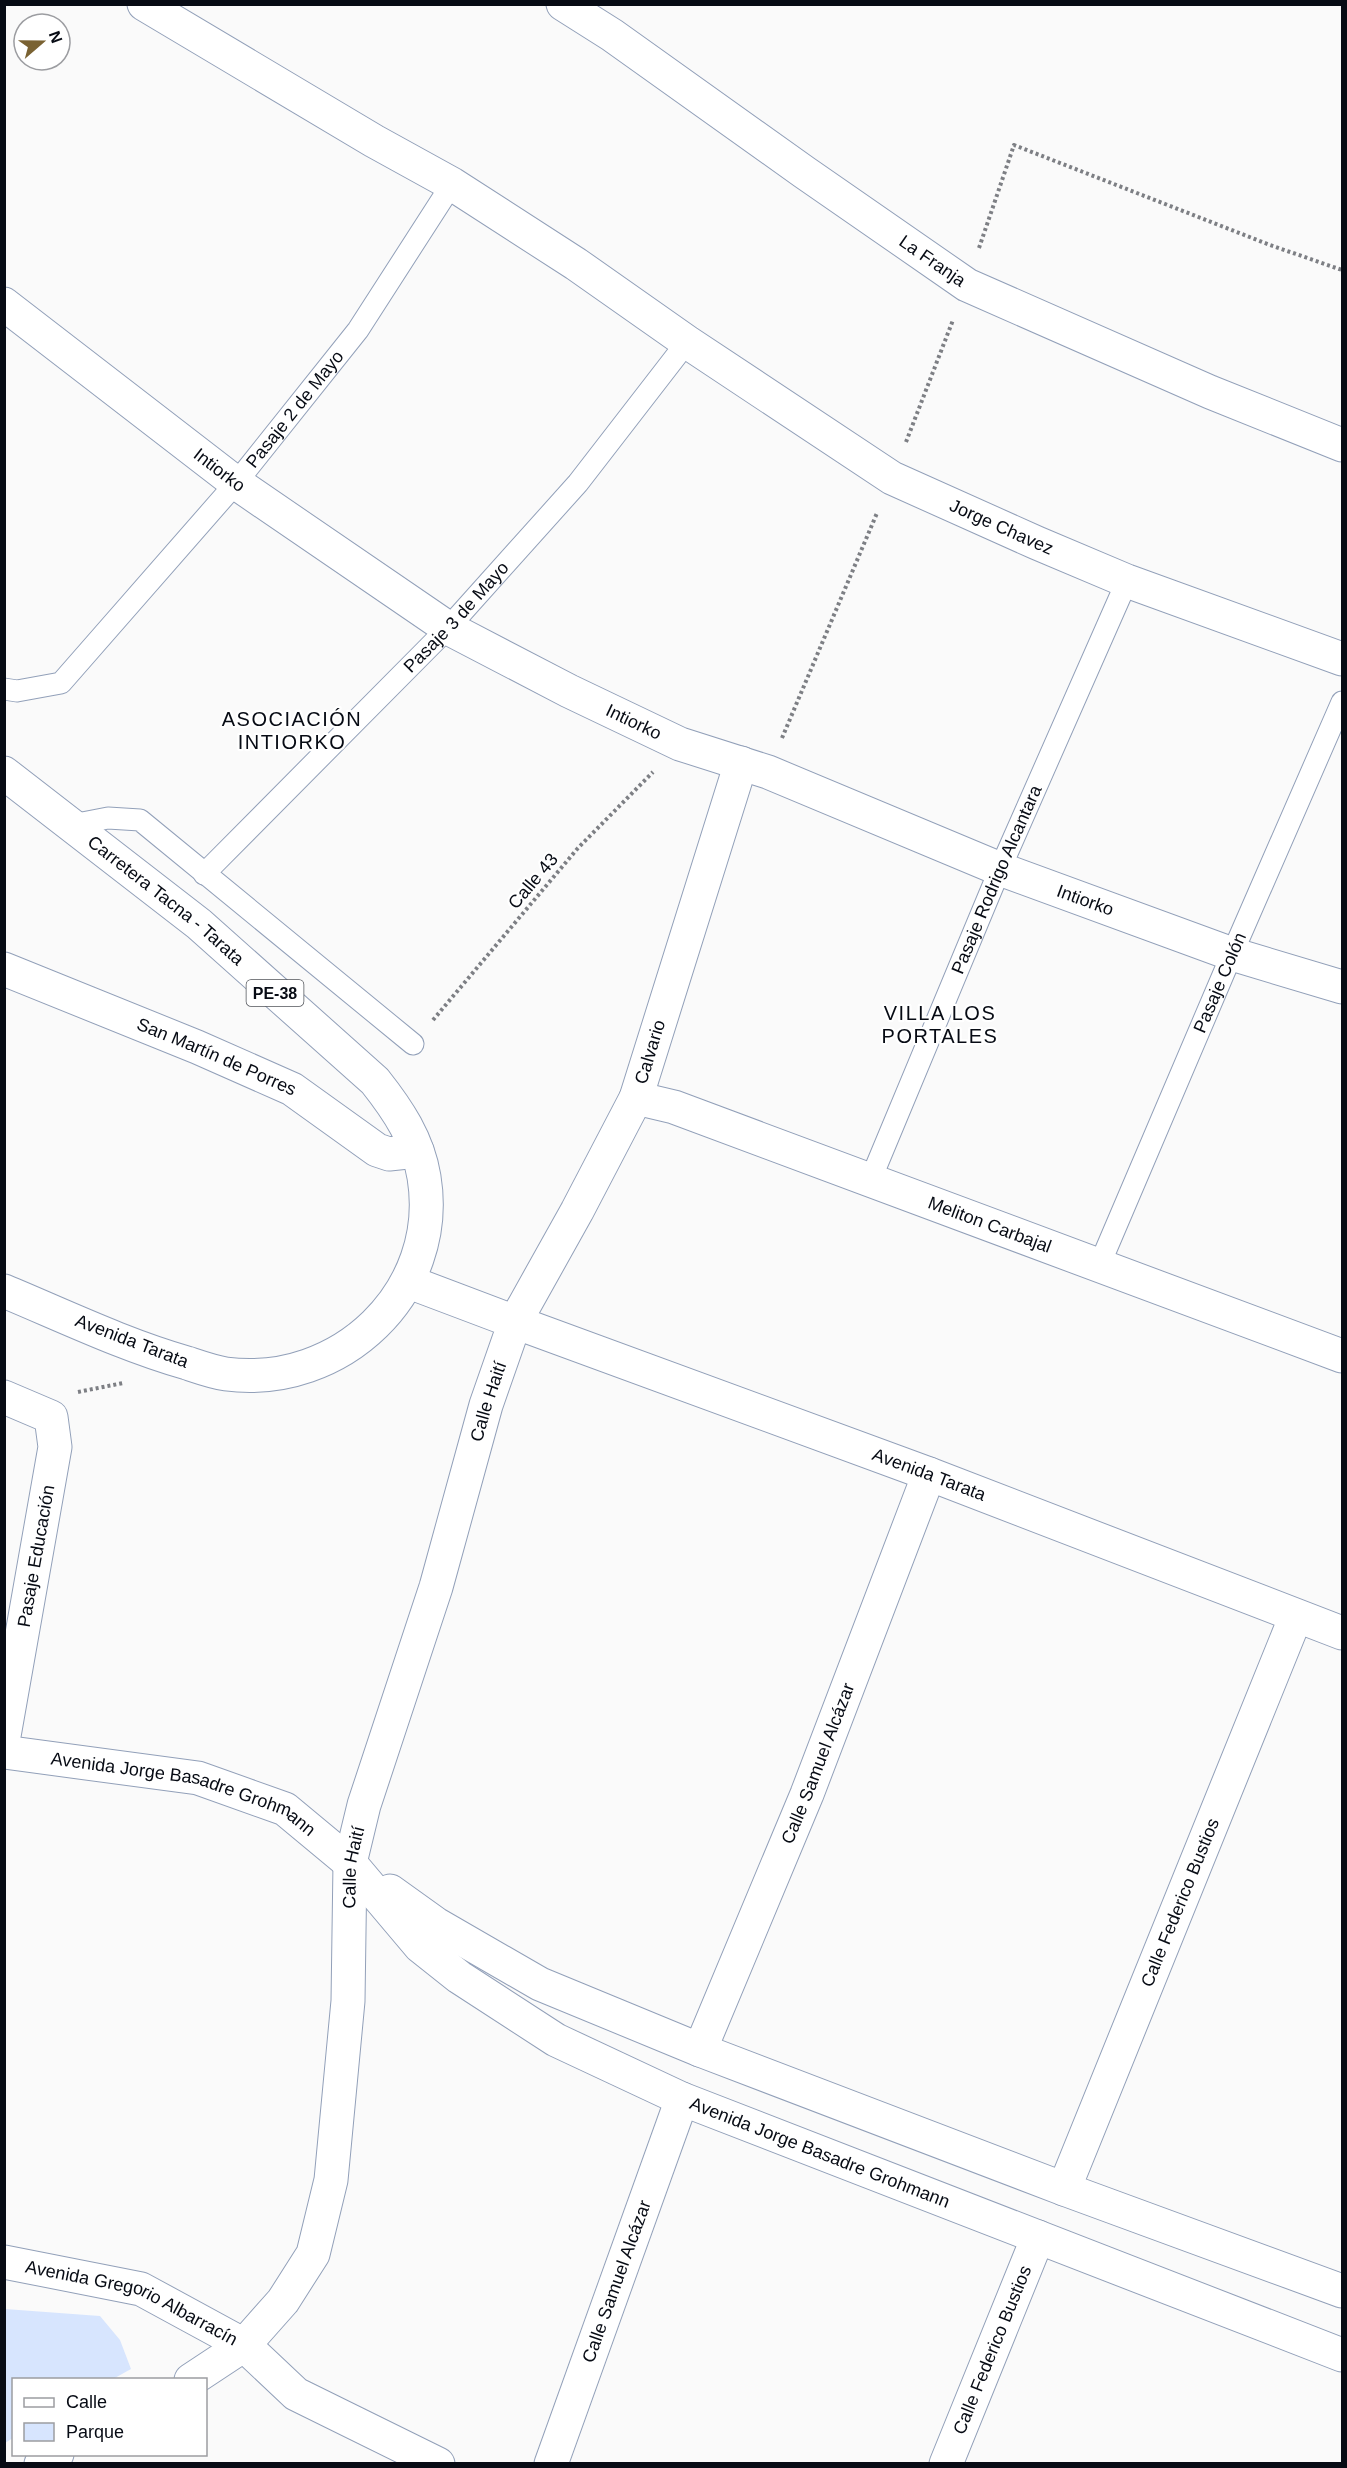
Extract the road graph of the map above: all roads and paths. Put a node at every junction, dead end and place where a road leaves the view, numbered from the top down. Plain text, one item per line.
1 (144, 4) edge
2 (563, 4) edge
3 (1014, 144) dead end
4 (452, 184) junction
5 (1342, 270) edge
6 (4, 304) edge
7 (687, 342) junction
8 (1342, 445) edge
9 (236, 483) junction
10 (1126, 581) junction
11 (448, 628) junction
12 (1342, 658) edge
13 (4, 689) edge
14 (1342, 702) edge
15 (680, 744) junction
16 (741, 763) junction
17 (4, 773) edge
18 (72, 825) junction
19 (1000, 869) junction
20 (204, 874) junction
21 (1232, 954) junction
22 (4, 969) edge
23 (1342, 987) edge
24 (413, 1044) joint
25 (636, 1098) junction
26 (417, 1151) junction
27 (870, 1181) junction
28 (1099, 1266) junction
29 (409, 1282) junction
30 (4, 1291) edge
31 (515, 1322) junction
32 (1341, 1350) edge
33 (124, 1383) dead end
34 (67, 1394) dead end
35 (4, 1397) edge
36 (929, 1473) junction
37 (1296, 1616) junction
38 (1342, 1633) edge
39 (4, 1736) edge
40 (4, 1752) edge
41 (350, 1863) junction
42 (700, 2050) junction
43 (682, 2099) junction
44 (1064, 2189) junction
45 (1038, 2237) junction
46 (4, 2262) edge
47 (1342, 2291) edge
48 (244, 2345) junction
49 (1342, 2355) edge
50 (192, 2378) edge
51 (438, 2463) edge
52 (551, 2463) edge
53 (946, 2463) edge

1 - 4 main road, Jorge Chavez
2 - 8 main road, La Franja
3 - 5 path
4 - 7 main road, Jorge Chavez
4 - 9 lane, Pasaje 2 de Mayo
6 - 9 main road, Intiorko
7 - 10 main road, Jorge Chavez
7 - 11 lane, Pasaje 3 de Mayo
9 - 11 main road, Intiorko
9 - 13 lane, Pasaje 2 de Mayo
10 - 12 main road, Jorge Chavez
10 - 19 lane, Pasaje Rodrigo Alcantara
11 - 15 main road, Intiorko
11 - 20 lane, Pasaje 3 de Mayo
14 - 21 lane, Pasaje Colón
15 - 16 main road, Intiorko
15 - 24 path, Calle 43
16 - 19 main road, Intiorko
16 - 25 main road, Calvario
17 - 18 main road, Carretera Tacna - Tarata / PE-38
18 - 20 lane
18 - 26 main road, Carretera Tacna - Tarata / PE-38
19 - 21 main road, Intiorko
19 - 27 lane, Pasaje Rodrigo Alcantara
20 - 24 lane
21 - 23 main road, Intiorko
21 - 28 lane, Pasaje Colón
22 - 26 main road, San Martín de Porres
25 - 27 main road, Meliton Carbajal
25 - 31 main road, Calvario
26 - 29 main road, Carretera Tacna - Tarata / PE-38
27 - 28 main road, Meliton Carbajal
28 - 32 main road, Meliton Carbajal
29 - 30 main road, Avenida Tarata / PE-38
29 - 31 main road, Avenida Tarata
31 - 36 main road, Avenida Tarata
31 - 41 main road, Calle Haití
33 - 34 path
35 - 39 main road, Pasaje Educación
36 - 37 main road, Avenida Tarata
36 - 42 main road, Calle Samuel Alcázar
37 - 38 main road, Avenida Tarata
37 - 44 main road, Calle Federico Bustios
40 - 41 main road, Avenida Jorge Basadre Grohmann
41 - 42 main road, Avenida Jorge Basadre Grohmann
41 - 43 main road, Avenida Jorge Basadre Grohmann
41 - 48 main road, Calle Haití
42 - 44 main road, Avenida Jorge Basadre Grohmann
43 - 45 main road, Avenida Jorge Basadre Grohmann
43 - 52 main road, Calle Samuel Alcázar
44 - 47 main road, Avenida Jorge Basadre Grohmann
45 - 49 main road, Avenida Jorge Basadre Grohmann
45 - 53 main road, Calle Federico Bustios
46 - 48 main road, Avenida Gregorio Albarracín
48 - 50 main road, Calle Haití
48 - 51 main road, Avenida Gregorio Albarracín

